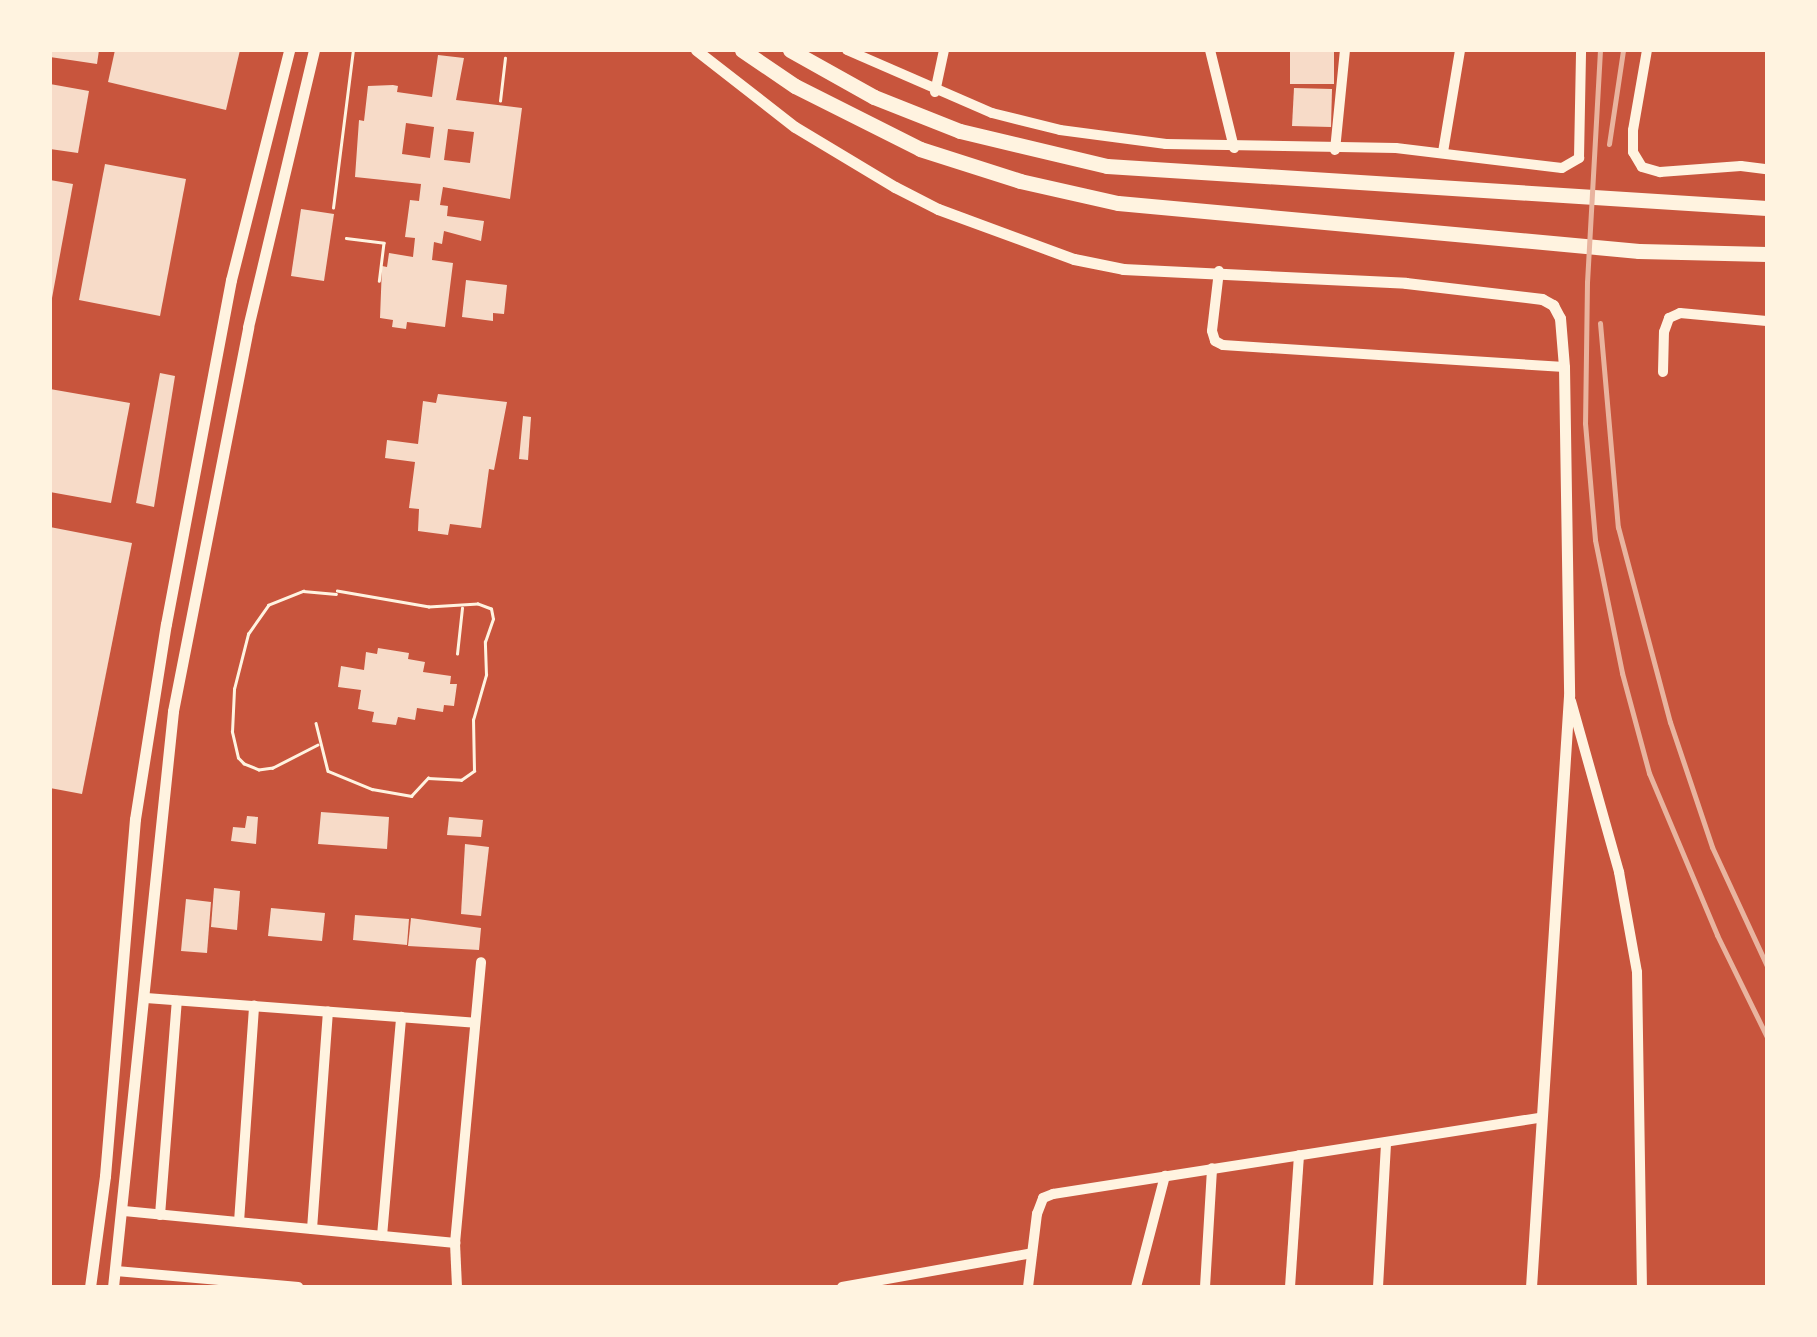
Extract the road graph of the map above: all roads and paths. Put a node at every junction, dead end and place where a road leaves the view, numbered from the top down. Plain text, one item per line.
1 (289, 50) edge
2 (314, 50) edge
3 (354, 50) edge
4 (696, 50) edge
5 (742, 50) edge
6 (790, 50) edge
7 (847, 50) edge
8 (944, 50) edge
9 (1210, 50) edge
10 (1345, 50) edge
11 (1460, 50) edge
12 (1581, 50) edge
13 (1646, 50) edge
14 (505, 58) dead end
15 (935, 92) junction
16 (500, 100) dead end
17 (1234, 148) junction
18 (1335, 150) junction
19 (1443, 152) junction
20 (1767, 169) edge
21 (333, 208) dead end
22 (1767, 208) edge
23 (346, 238) dead end
24 (1767, 254) edge
25 (1219, 271) junction
26 (379, 280) dead end
27 (1767, 321) edge
28 (1564, 368) junction
29 (1663, 372) dead end
30 (204, 419) junction
31 (229, 424) junction
32 (462, 607) junction
33 (457, 654) dead end
34 (1569, 696) junction
35 (316, 723) dead end
36 (320, 743) junction
37 (481, 962) dead end
38 (146, 998) junction
39 (177, 1001) junction
40 (254, 1006) junction
41 (328, 1012) junction
42 (400, 1017) junction
43 (475, 1022) junction
44 (1538, 1118) junction
45 (1386, 1142) junction
46 (1299, 1156) junction
47 (1212, 1168) junction
48 (1164, 1176) junction
49 (124, 1211) junction
50 (160, 1214) junction
51 (239, 1222) junction
52 (312, 1230) junction
53 (382, 1236) junction
54 (455, 1243) junction
55 (1032, 1253) junction
56 (116, 1271) junction
57 (90, 1287) edge
58 (113, 1287) edge
59 (298, 1287) edge
60 (457, 1287) edge
61 (842, 1287) edge
62 (1028, 1287) edge
63 (1136, 1287) edge
64 (1205, 1287) edge
65 (1290, 1287) edge
66 (1378, 1287) edge
67 (1531, 1287) edge
68 (1642, 1287) edge

1 - 30 street
2 - 31 street
3 - 21 path
4 - 25 street
5 - 24 main road
6 - 22 main road
7 - 15 street
8 - 15 street
9 - 17 street
10 - 18 street
11 - 19 street
12 - 19 street
13 - 20 street
14 - 16 path
15 - 17 street
17 - 18 street
18 - 19 street
23 - 26 path
25 - 28 street
25 - 28 street
27 - 29 street
28 - 34 street
30 - 31 street
30 - 57 street
31 - 38 street
32 - 33 path
32 - 36 path
32 - 36 path
34 - 44 street
34 - 68 street
35 - 36 path
37 - 43 street
38 - 39 street
38 - 49 street
39 - 40 street
39 - 50 street
40 - 41 street
40 - 51 street
41 - 42 street
41 - 52 street
42 - 43 street
42 - 53 street
43 - 54 street
44 - 45 street
44 - 67 street
45 - 46 street
45 - 66 street
46 - 47 street
46 - 65 street
47 - 48 street
47 - 64 street
48 - 55 street
48 - 63 street
49 - 50 street
49 - 56 street
50 - 51 street
51 - 52 street
52 - 53 street
53 - 54 street
54 - 60 street
55 - 61 street
55 - 62 street
56 - 58 street
56 - 59 street

